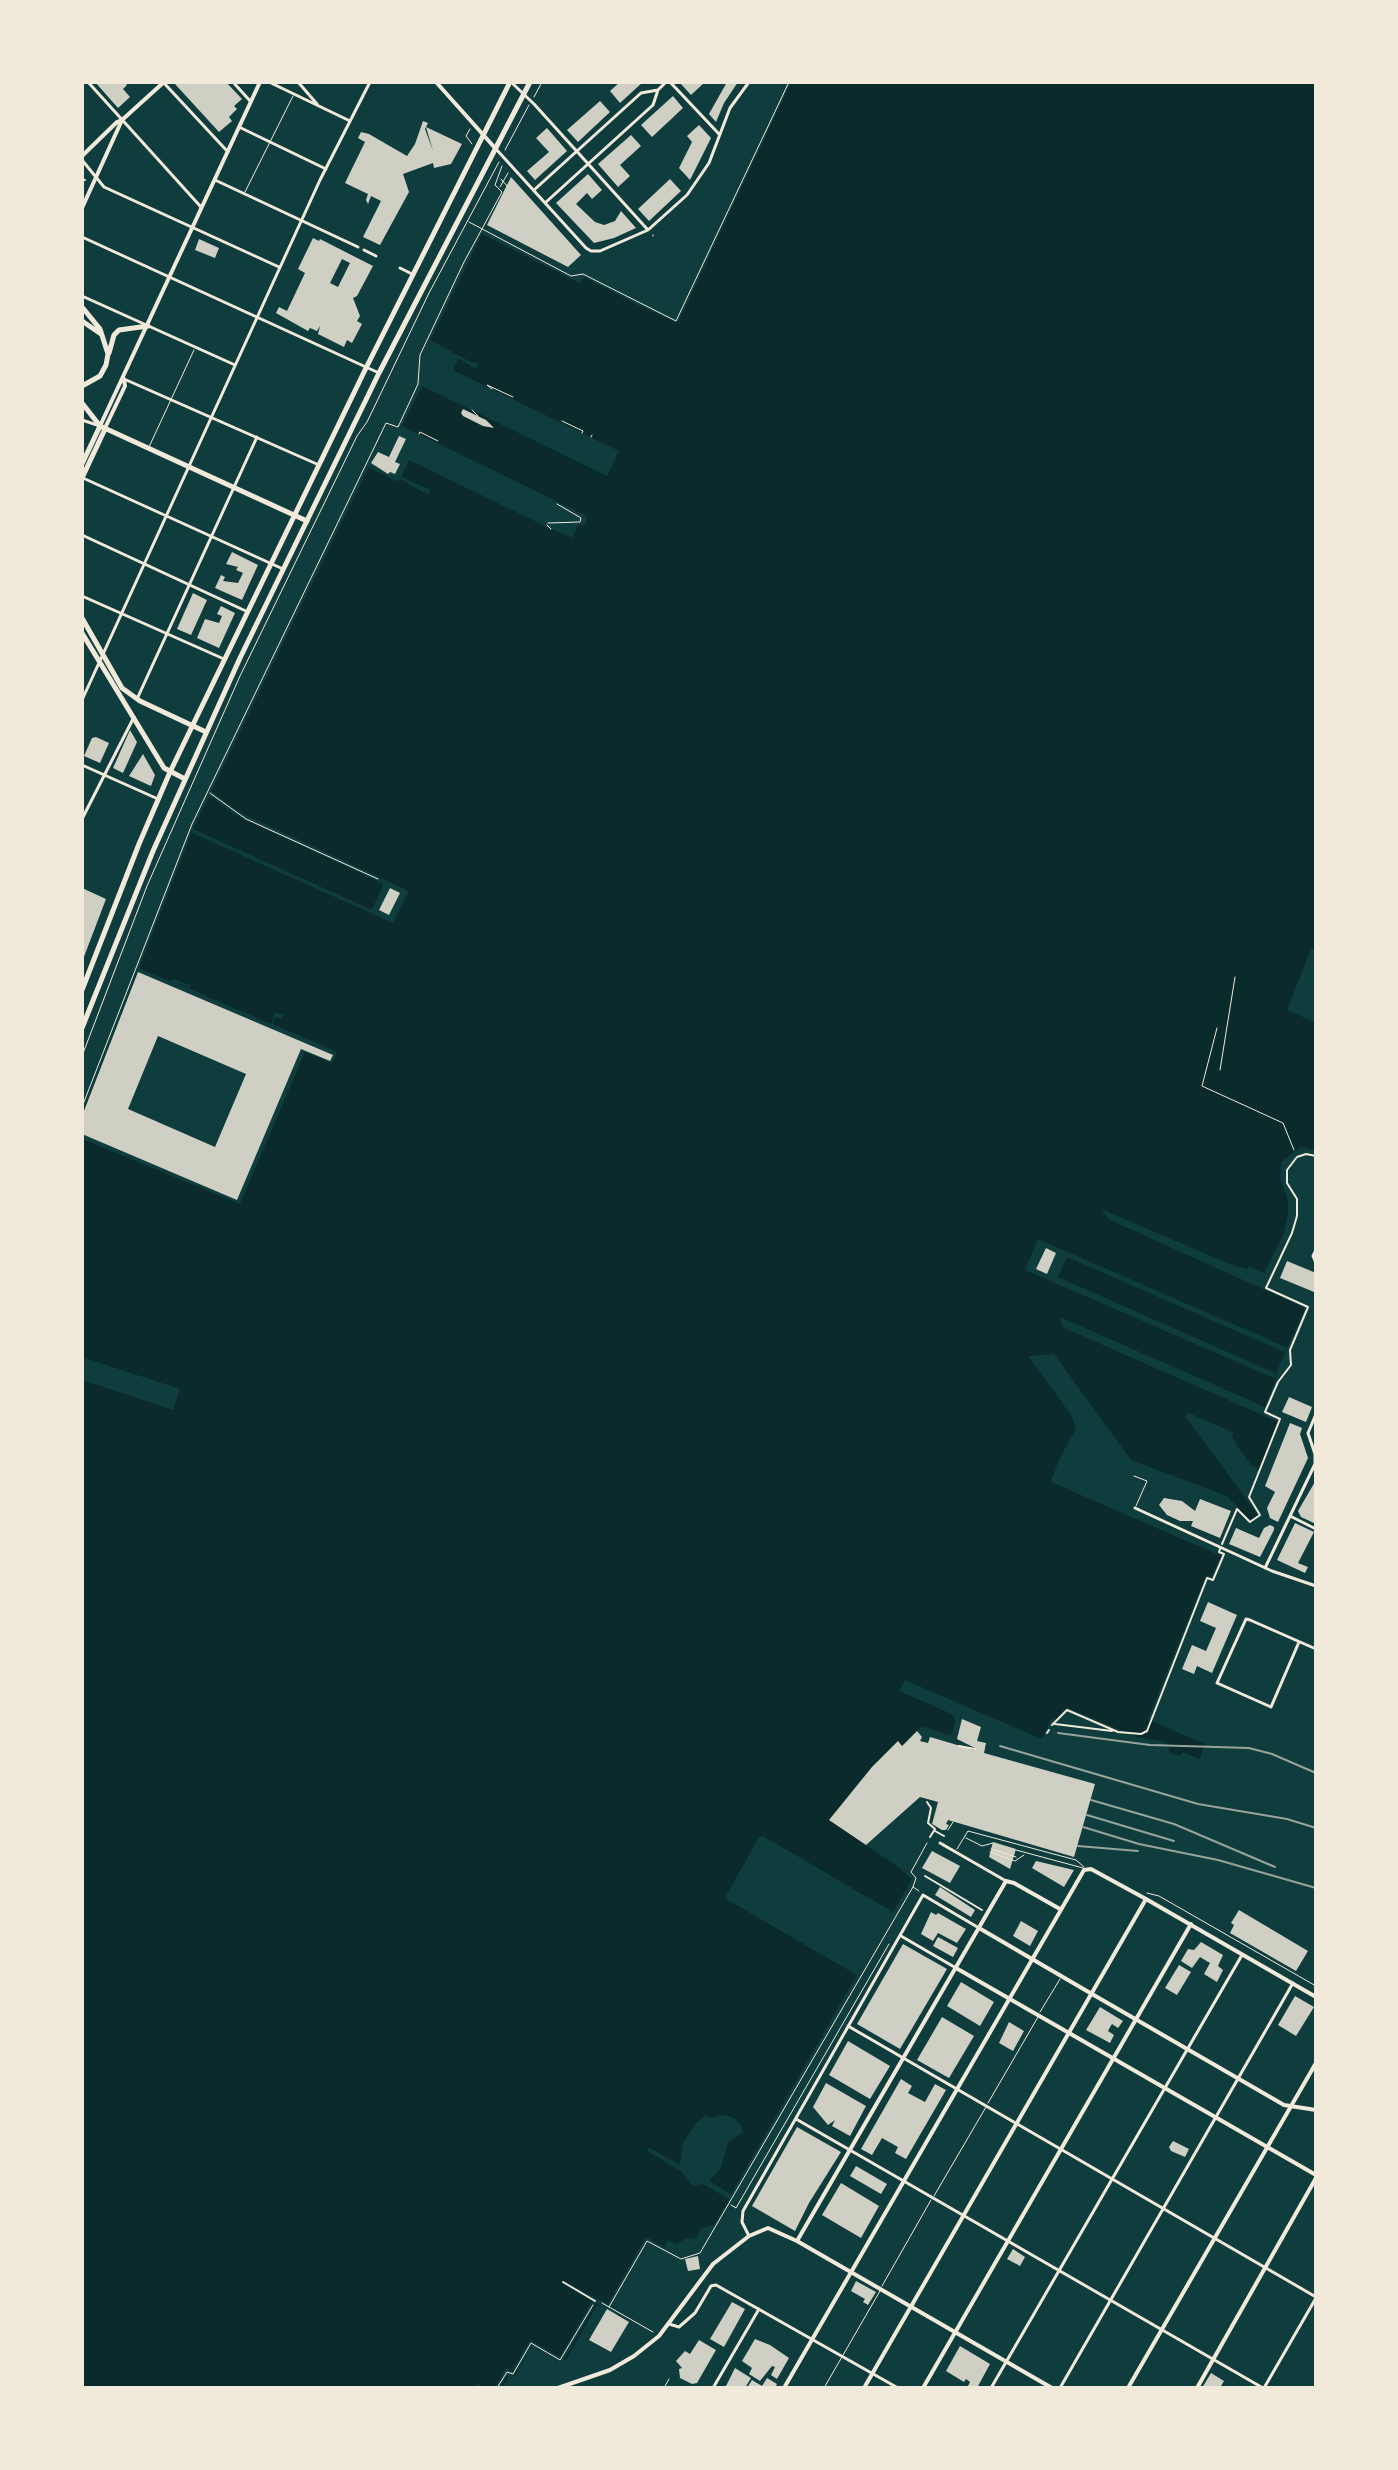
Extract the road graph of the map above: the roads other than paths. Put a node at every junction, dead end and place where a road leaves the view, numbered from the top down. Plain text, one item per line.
1 (88, 82) edge
2 (164, 82) edge
3 (233, 82) edge
4 (260, 82) edge
5 (269, 82) edge
6 (298, 82) edge
7 (370, 82) edge
8 (436, 82) edge
9 (510, 82) edge
10 (530, 82) edge
11 (668, 82) edge
12 (749, 82) edge
13 (658, 90) junction
14 (294, 94) junction
15 (524, 94) junction
16 (251, 102) junction
17 (320, 107) junction
18 (122, 120) junction
19 (350, 121) junction
20 (239, 127) junction
21 (483, 134) junction
22 (720, 135) junction
23 (270, 142) junction
24 (495, 148) junction
25 (577, 151) junction
26 (228, 152) junction
27 (82, 158) edge
28 (589, 164) junction
29 (326, 169) junction
30 (96, 179) junction
31 (215, 180) junction
32 (534, 190) junction
33 (244, 193) junction
34 (545, 203) junction
35 (82, 208) edge
36 (202, 208) junction
37 (302, 220) junction
38 (193, 228) junction
39 (648, 230) junction
40 (82, 237) edge
41 (358, 247) dead end
42 (364, 250) dead end
43 (376, 256) dead end
44 (280, 267) junction
45 (400, 268) dead end
46 (412, 274) junction
47 (170, 278) junction
48 (82, 296) edge
49 (82, 307) edge
50 (257, 318) junction
51 (84, 323) edge
52 (148, 326) junction
53 (103, 337) junction
54 (195, 347) junction
55 (107, 363) junction
56 (235, 365) junction
57 (366, 368) junction
58 (379, 373) junction
59 (124, 379) junction
60 (82, 386) edge
61 (171, 400) junction
62 (82, 403) edge
63 (211, 417) junction
64 (82, 420) edge
65 (102, 428) junction
66 (257, 437) junction
67 (148, 449) junction
68 (82, 464) edge
69 (319, 465) junction
70 (188, 467) junction
71 (82, 478) edge
72 (233, 487) junction
73 (295, 515) junction
74 (166, 516) junction
75 (307, 521) junction
76 (82, 535) edge
77 (211, 536) junction
78 (271, 563) junction
79 (144, 564) junction
80 (283, 569) junction
81 (189, 585) junction
82 (82, 596) edge
83 (248, 612) junction
84 (122, 613) junction
85 (82, 618) edge
86 (82, 633) edge
87 (167, 633) junction
88 (102, 655) junction
89 (224, 659) junction
90 (99, 662) junction
91 (137, 699) junction
92 (82, 700) edge
93 (134, 717) junction
94 (192, 726) junction
95 (206, 732) junction
96 (82, 765) edge
97 (170, 772) junction
98 (104, 775) junction
99 (185, 779) junction
100 (158, 799) junction
101 (82, 819) edge
102 (82, 990) edge
103 (82, 1027) edge
104 (1316, 1156) edge
105 (1316, 1250) edge
106 (1316, 1263) edge
107 (1316, 1414) edge
108 (1134, 1476) dead end
109 (1135, 1508) joint
110 (1290, 1516) junction
111 (1316, 1529) edge
112 (1265, 1568) junction
113 (1316, 1586) edge
114 (1299, 1642) junction
115 (1316, 1649) edge
116 (1118, 1732) junction
117 (959, 1746) dead end
118 (975, 1749) dead end
119 (927, 1802) dead end
120 (934, 1831) junction
121 (945, 1835) road end
122 (930, 1837) road end
123 (964, 1837) junction
124 (940, 1843) dead end
125 (993, 1843) dead end
126 (1016, 1850) dead end
127 (990, 1851) dead end
128 (955, 1852) junction
129 (1026, 1853) junction
130 (1086, 1868) junction
131 (925, 1876) dead end
132 (1006, 1881) junction
133 (1146, 1899) junction
134 (1060, 1909) junction
135 (982, 1910) dead end
136 (1191, 1924) junction
137 (979, 1928) junction
138 (901, 1936) junction
139 (1243, 1954) junction
140 (1032, 1960) junction
141 (956, 1968) junction
142 (1061, 1977) junction
143 (1293, 1983) junction
144 (1092, 1994) junction
145 (1316, 1997) edge
146 (1009, 1998) junction
147 (1039, 2014) junction
148 (1136, 2019) junction
149 (848, 2026) junction
150 (1070, 2032) junction
151 (1188, 2049) junction
152 (1115, 2057) junction
153 (904, 2058) junction
154 (1316, 2063) edge
155 (1238, 2079) junction
156 (1166, 2087) junction
157 (957, 2089) junction
158 (986, 2106) junction
159 (1290, 2107) junction
160 (1316, 2110) edge
161 (1217, 2117) junction
162 (796, 2119) junction
163 (1017, 2124) junction
164 (1268, 2146) junction
165 (850, 2150) junction
166 (1061, 2150) junction
167 (1316, 2176) edge
168 (1112, 2179) junction
169 (904, 2180) junction
170 (933, 2197) junction
171 (1163, 2209) junction
172 (964, 2215) junction
173 (749, 2236) junction
174 (1214, 2238) junction
175 (797, 2241) junction
176 (1008, 2241) junction
177 (1265, 2268) junction
178 (1059, 2271) junction
179 (852, 2273) junction
180 (563, 2282) dead end
181 (881, 2289) junction
182 (1316, 2297) edge
183 (1110, 2300) junction
184 (595, 2301) road end
185 (911, 2307) junction
186 (759, 2309) junction
187 (669, 2324) junction
188 (1162, 2329) junction
189 (956, 2332) junction
190 (813, 2339) junction
191 (842, 2356) junction
192 (1213, 2360) junction
193 (1007, 2362) junction
194 (873, 2373) junction
195 (669, 2379) dead end
196 (558, 2388) edge
197 (664, 2388) edge
198 (713, 2388) edge
199 (784, 2388) edge
200 (824, 2388) edge
201 (864, 2388) edge
202 (898, 2388) edge
203 (923, 2388) edge
204 (991, 2388) edge
205 (1052, 2388) edge
206 (1060, 2388) edge
207 (1128, 2388) edge
208 (1197, 2388) edge
209 (1263, 2388) edge

1 - 18 street
2 - 18 street
2 - 26 street
3 - 16 street
4 - 16 street
5 - 14 street
6 - 17 street
7 - 19 street
8 - 21 street
9 - 15 street
9 - 21 main road
10 - 15 main road
11 - 13 street
11 - 22 street
12 - 22 street
13 - 25 street
13 - 28 street
14 - 17 street
14 - 23 lane
15 - 24 main road
15 - 25 street
16 - 20 street
17 - 19 street
18 - 27 street
18 - 30 street
18 - 36 street
19 - 29 street
20 - 23 street
20 - 26 street
21 - 24 street
21 - 46 main road
22 - 39 street
23 - 29 street
23 - 33 lane
24 - 32 street
24 - 58 main road
25 - 28 street
25 - 32 street
26 - 31 street
27 - 30 street
28 - 34 street
28 - 39 street
29 - 37 street
30 - 35 street
30 - 38 street
31 - 33 street
31 - 36 street
32 - 34 street
33 - 37 street
34 - 39 street
36 - 38 street
37 - 41 street
37 - 44 street
38 - 44 street
38 - 47 street
40 - 47 street
42 - 43 street
44 - 50 street
45 - 46 street
46 - 57 main road
47 - 50 street
47 - 52 street
48 - 52 street
49 - 53 main road
50 - 56 street
50 - 57 street
51 - 53 main road
52 - 54 street
52 - 55 main road
52 - 59 street
53 - 55 main road
54 - 56 street
54 - 61 lane
55 - 60 main road
56 - 63 street
57 - 58 street
57 - 69 main road
58 - 75 main road
59 - 61 street
59 - 65 street
61 - 63 street
61 - 67 lane
62 - 65 main road
63 - 66 street
63 - 70 street
64 - 65 street
65 - 67 main road
65 - 68 main road
65 - 71 main road
66 - 69 street
66 - 72 street
67 - 70 main road
69 - 73 main road
70 - 72 main road
70 - 74 street
71 - 74 street
72 - 73 main road
72 - 77 street
73 - 75 main road
73 - 78 main road
74 - 77 street
74 - 79 street
75 - 80 main road
76 - 79 street
77 - 78 street
77 - 81 street
78 - 80 street
78 - 83 main road
79 - 81 street
79 - 84 street
80 - 95 main road
81 - 83 street
81 - 87 street
82 - 84 street
83 - 89 main road
84 - 87 street
84 - 88 street
85 - 88 main road
86 - 90 main road
87 - 89 street
87 - 91 street
88 - 90 street
88 - 91 main road
89 - 94 main road
90 - 92 street
90 - 93 main road
91 - 94 main road
93 - 97 main road
93 - 98 street
94 - 95 main road
94 - 97 main road
95 - 99 main road
96 - 98 street
97 - 99 main road
97 - 100 main road
98 - 100 street
98 - 101 street
99 - 103 main road
100 - 102 main road
104 - 116 street
105 - 106 street
107 - 110 street
108 - 109 lane
109 - 112 street
110 - 111 street
110 - 112 street
112 - 113 street
114 - 114 street
114 - 115 street
116 - 116 street
117 - 118 street
119 - 120 street
120 - 121 street
120 - 122 street
123 - 125 lane
123 - 128 lane
123 - 130 lane
124 - 128 street
126 - 129 lane
127 - 129 lane
128 - 132 street
129 - 130 lane
130 - 133 street
130 - 134 street
131 - 135 street
132 - 134 street
132 - 137 street
133 - 136 street
133 - 144 street
134 - 140 street
136 - 139 street
136 - 148 street
137 - 138 street
137 - 140 street
137 - 141 street
138 - 141 street
138 - 149 street
139 - 143 street
139 - 151 street
140 - 142 street
140 - 146 street
141 - 146 street
141 - 153 street
142 - 144 street
142 - 147 lane
143 - 145 street
143 - 155 street
144 - 148 street
144 - 150 street
146 - 147 street
146 - 157 street
147 - 150 street
147 - 158 lane
148 - 151 street
148 - 152 street
149 - 153 street
149 - 162 street
150 - 152 street
150 - 163 street
151 - 155 street
151 - 156 street
152 - 156 street
152 - 166 street
153 - 157 street
153 - 165 street
154 - 159 street
155 - 159 street
155 - 161 street
156 - 161 street
156 - 168 street
157 - 158 street
157 - 169 street
158 - 163 street
158 - 170 lane
159 - 160 street
159 - 164 street
161 - 164 street
161 - 171 street
162 - 165 street
162 - 173 street
163 - 166 street
163 - 172 street
164 - 167 street
164 - 174 street
165 - 169 street
165 - 175 street
166 - 168 street
166 - 176 street
167 - 177 street
168 - 171 street
168 - 178 street
169 - 170 street
169 - 179 street
170 - 172 street
170 - 181 lane
171 - 174 street
171 - 183 street
172 - 176 street
172 - 185 street
173 - 175 street
173 - 187 street
174 - 177 street
174 - 188 street
175 - 179 street
176 - 178 street
176 - 189 street
177 - 182 street
177 - 192 street
178 - 183 street
178 - 193 street
179 - 181 street
179 - 190 street
180 - 184 street
181 - 185 street
181 - 191 lane
182 - 209 street
183 - 188 street
183 - 206 street
185 - 189 street
185 - 194 street
186 - 187 street
186 - 190 street
186 - 198 street
187 - 196 street
188 - 192 street
188 - 207 street
189 - 193 street
189 - 203 street
190 - 191 street
190 - 199 street
191 - 194 street
191 - 200 lane
192 - 208 street
192 - 209 street
193 - 204 street
193 - 205 street
194 - 201 street
194 - 202 street
195 - 197 lane

